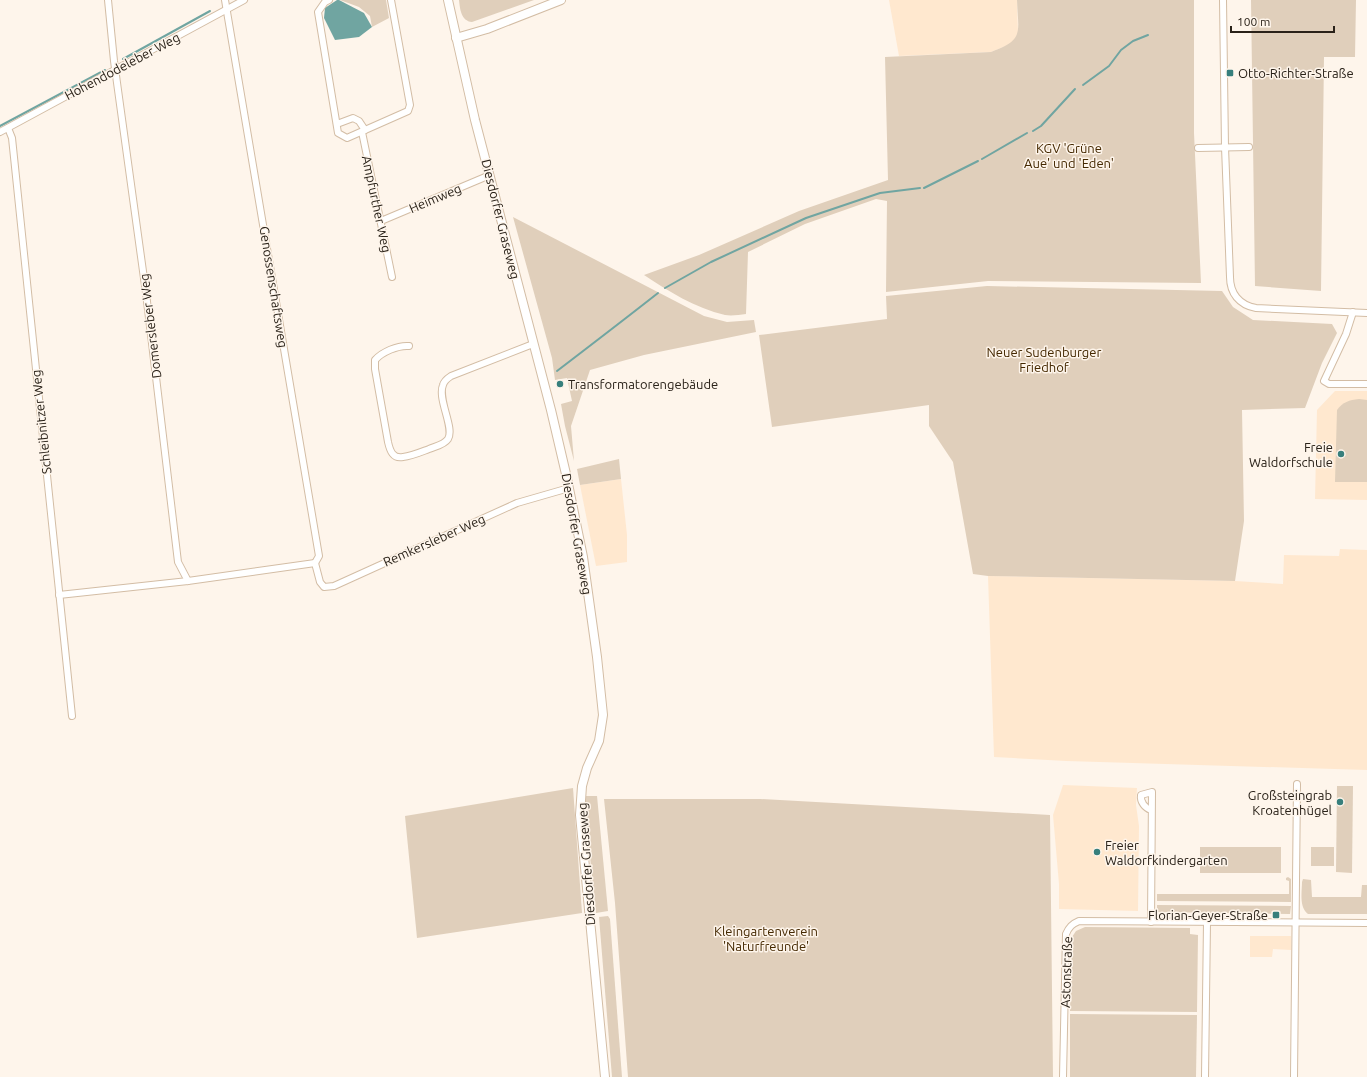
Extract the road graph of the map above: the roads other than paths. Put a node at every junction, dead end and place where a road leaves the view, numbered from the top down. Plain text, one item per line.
1 (108, 0) edge
2 (225, 0) edge
3 (244, 0) edge
4 (330, 0) edge
5 (391, 0) edge
6 (448, 0) edge
7 (561, 0) edge
8 (1223, 0) edge
9 (227, 9) junction
10 (456, 38) junction
11 (116, 70) junction
12 (337, 124) junction
13 (8, 128) junction
14 (363, 131) junction
15 (0, 132) edge
16 (1225, 147) junction
17 (1249, 147) dead end
18 (1198, 148) dead end
19 (490, 175) junction
20 (381, 221) junction
21 (392, 277) dead end
22 (1353, 312) junction
23 (1367, 313) edge
24 (533, 344) junction
25 (409, 346) dead end
26 (1367, 384) edge
27 (569, 488) junction
28 (316, 563) junction
29 (188, 581) junction
30 (59, 595) junction
31 (72, 716) dead end
32 (1297, 784) dead end
33 (1151, 810) dead end
34 (1151, 922) junction
35 (1207, 922) junction
36 (1296, 923) junction
37 (1367, 923) edge
38 (605, 1077) edge
39 (1063, 1077) edge
40 (1205, 1077) edge
41 (1294, 1077) edge

1 - 11 street, Domersleber Weg
2 - 9 street, Genossenschaftsweg
3 - 9 street, Hohendodeleber Weg
4 - 12 street
5 - 14 street
6 - 10 main road, Diesdorfer Graseweg
7 - 10 main road
8 - 16 street
9 - 11 street, Hohendodeleber Weg
9 - 28 street, Genossenschaftsweg
10 - 19 main road, Diesdorfer Graseweg
11 - 13 street, Hohendodeleber Weg
11 - 29 street, Domersleber Weg
12 - 14 street
12 - 14 street
13 - 15 street, Hohendodeleber Weg
13 - 30 street, Schleibnitzer Weg
14 - 20 street, Ampfurther Weg
16 - 17 street
16 - 18 street
16 - 22 street
19 - 20 street, Heimweg
19 - 24 main road, Diesdorfer Graseweg
20 - 21 street, Ampfurther Weg
22 - 23 street
22 - 26 street
24 - 25 street
24 - 27 main road, Diesdorfer Graseweg
27 - 28 street, Remkersleber Weg
27 - 38 main road, Diesdorfer Graseweg
28 - 29 street
29 - 30 street
30 - 31 street, Schleibnitzer Weg
32 - 36 street
33 - 34 street
34 - 35 street, Astonstraße
34 - 39 street, Astonstraße
35 - 36 street, Astonstraße
35 - 40 street
36 - 37 street, Astonstraße
36 - 41 street

